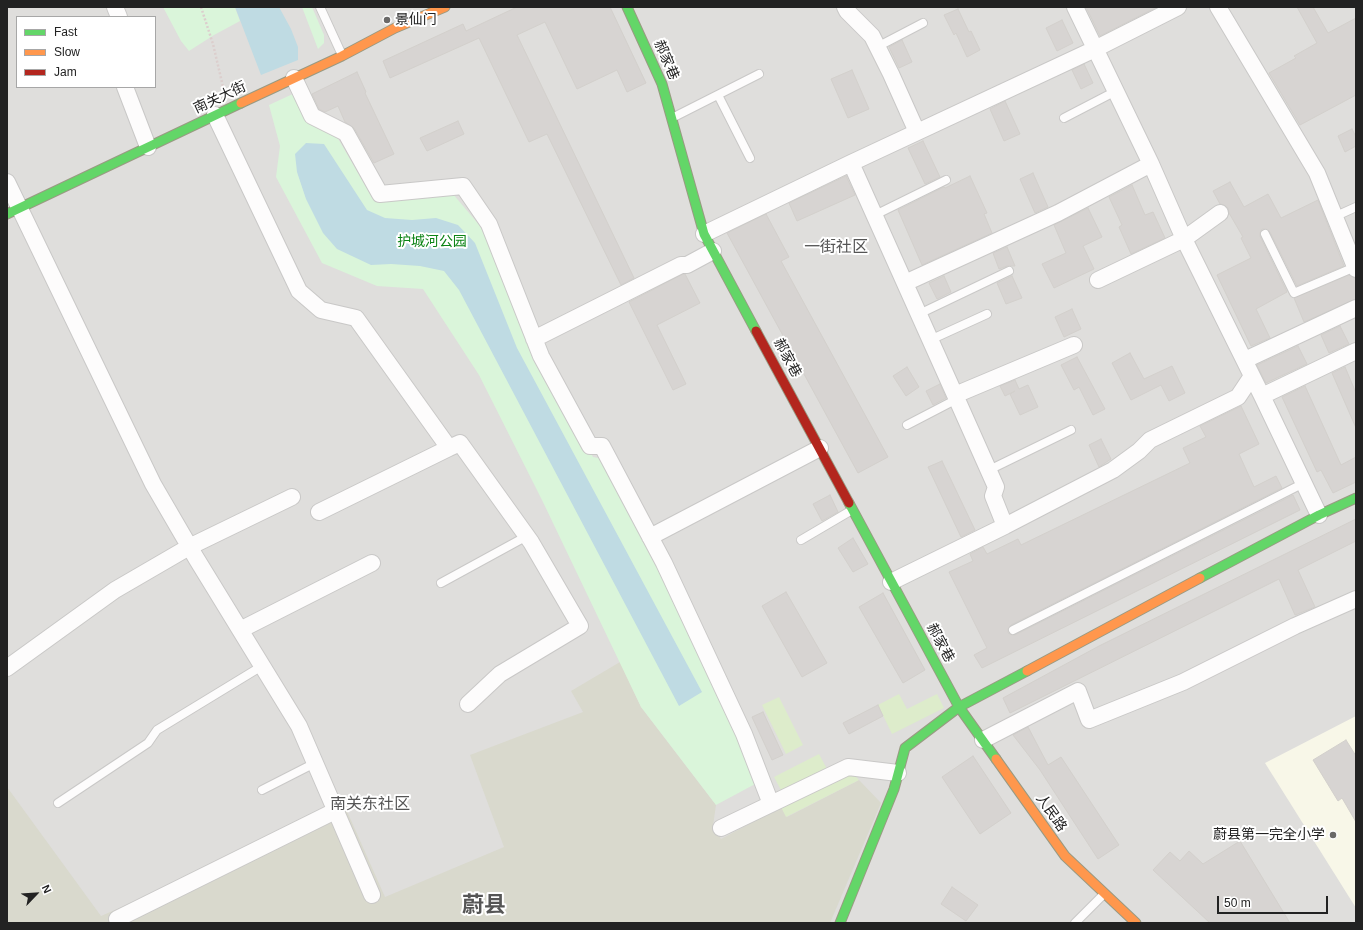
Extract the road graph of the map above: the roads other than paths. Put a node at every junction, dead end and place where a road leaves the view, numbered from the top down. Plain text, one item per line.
1 (320, 7) edge
2 (445, 7) edge
3 (627, 7) edge
4 (845, 7) edge
5 (1075, 7) edge
6 (1178, 7) edge
7 (1218, 7) edge
8 (923, 23) dead end
9 (877, 47) junction
10 (1095, 49) junction
11 (342, 56) junction
12 (759, 74) dead end
13 (294, 78) junction
14 (125, 88) edge
15 (1116, 91) junction
16 (718, 94) junction
17 (222, 112) junction
18 (672, 118) junction
19 (1064, 118) dead end
20 (917, 132) junction
21 (148, 147) junction
22 (750, 158) dead end
23 (851, 163) junction
24 (1151, 164) junction
25 (946, 180) dead end
26 (7, 182) edge
27 (1356, 207) edge
28 (13, 211) edge
29 (1220, 213) dead end
30 (875, 215) junction
31 (1334, 217) junction
32 (704, 234) junction
33 (1265, 234) dead end
34 (1184, 239) junction
35 (713, 251) junction
36 (1355, 268) edge
37 (1009, 271) dead end
38 (1098, 280) dead end
39 (905, 283) junction
40 (1356, 308) edge
41 (919, 314) junction
42 (987, 314) dead end
43 (534, 339) junction
44 (930, 340) junction
45 (1074, 345) dead end
46 (1356, 351) edge
47 (1245, 360) junction
48 (1252, 376) junction
49 (1262, 396) junction
50 (956, 397) junction
51 (908, 425) dead end
52 (1070, 430) dead end
53 (449, 448) junction
54 (820, 448) junction
55 (989, 470) junction
56 (1304, 483) junction
57 (292, 497) dead end
58 (1356, 498) edge
59 (853, 510) junction
60 (319, 512) dead end
61 (1319, 515) junction
62 (1005, 526) junction
63 (527, 536) junction
64 (650, 537) junction
65 (801, 540) dead end
66 (189, 546) junction
67 (372, 563) dead end
68 (891, 582) junction
69 (441, 583) dead end
70 (1356, 599) edge
71 (240, 630) junction
72 (1013, 630) dead end
73 (262, 666) junction
74 (7, 668) edge
75 (468, 704) dead end
76 (959, 707) junction
77 (982, 740) junction
78 (315, 763) junction
79 (898, 773) junction
80 (262, 790) dead end
81 (58, 803) dead end
82 (771, 804) junction
83 (336, 811) junction
84 (721, 828) dead end
85 (372, 894) dead end
86 (1105, 894) junction
87 (117, 919) dead end
88 (840, 923) edge
89 (1075, 923) edge
90 (1136, 923) edge

1 - 11 lane
2 - 11 street, 南关大街
3 - 18 street, 郝家巷
4 - 9 street
5 - 10 street
6 - 10 street
7 - 31 street
8 - 9 lane
9 - 20 street
10 - 15 street
10 - 20 street
11 - 13 street, 南关大街
12 - 16 lane
13 - 17 street, 南关大街
13 - 43 street
14 - 21 street
15 - 19 lane
15 - 24 street
16 - 18 lane
16 - 22 lane
17 - 21 street, 南关大街
17 - 53 street
18 - 32 street, 郝家巷
20 - 23 street
21 - 28 street, 南关大街
23 - 30 street
23 - 32 street
24 - 34 street
24 - 39 street
25 - 30 lane
26 - 28 street
27 - 31 lane
28 - 66 street
29 - 34 street
30 - 39 street
31 - 36 street
32 - 35 street, 郝家巷
33 - 36 lane
34 - 38 street
34 - 47 street
35 - 43 street
35 - 54 street, 郝家巷
37 - 41 lane
39 - 41 street
40 - 47 street
41 - 44 street
42 - 44 lane
43 - 64 street
44 - 50 street
45 - 50 street
46 - 49 street
47 - 48 street
48 - 49 street
48 - 62 street
49 - 56 street
50 - 51 lane
50 - 55 street
52 - 55 lane
53 - 60 street
53 - 63 street
54 - 59 street, 郝家巷
54 - 64 street
55 - 62 street
56 - 61 street
56 - 72 lane
57 - 66 street
58 - 61 street
59 - 65 lane
59 - 68 street, 郝家巷
61 - 76 street
62 - 68 street
63 - 69 lane
63 - 75 street
64 - 82 street
66 - 71 street
66 - 74 street
67 - 71 street
68 - 76 street, 郝家巷
70 - 77 street
71 - 73 street
73 - 78 street
73 - 81 lane
76 - 77 street, 人民路
76 - 79 street
77 - 86 street, 人民路
78 - 80 lane
78 - 83 street
79 - 82 street
79 - 88 street
82 - 84 street
83 - 85 street
83 - 87 street
86 - 89 lane
86 - 90 street, 人民路

